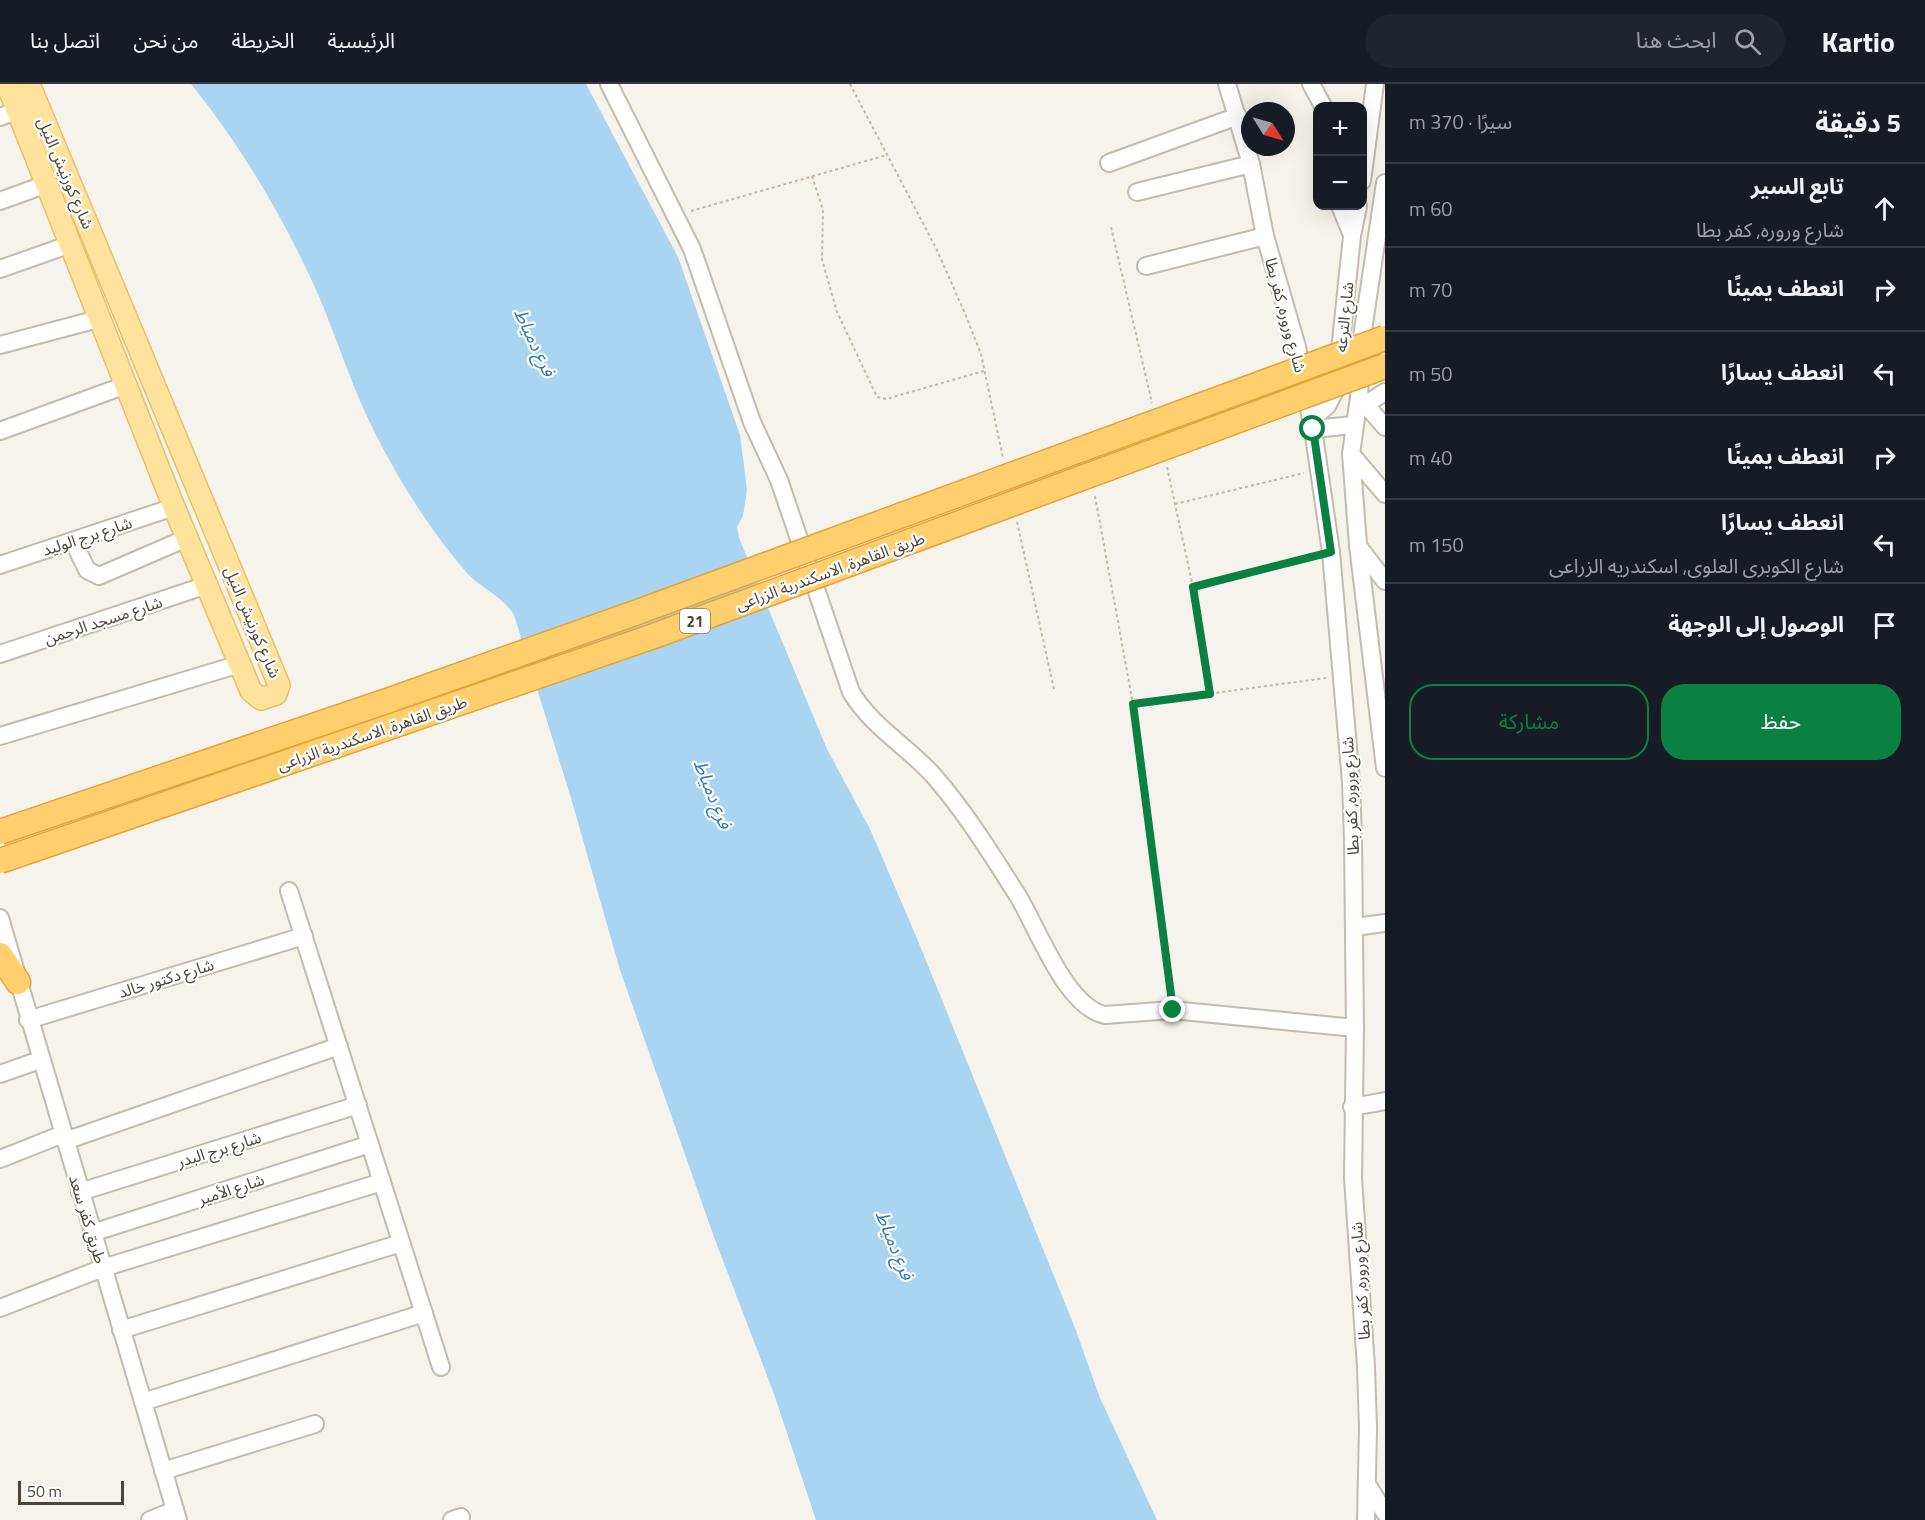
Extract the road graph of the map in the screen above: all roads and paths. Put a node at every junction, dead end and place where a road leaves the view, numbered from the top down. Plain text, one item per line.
1 (7, 84) edge
2 (29, 84) edge
3 (609, 84) edge
4 (850, 84) edge
5 (1227, 84) edge
6 (1311, 84) edge
7 (1375, 84) edge
8 (1321, 102) edge
9 (10, 114) edge
10 (1238, 116) junction
11 (887, 155) junction
12 (1365, 156) edge
13 (1109, 163) dead end
14 (1251, 164) junction
15 (812, 177) junction
16 (1385, 183) edge
17 (47, 184) junction
18 (1137, 192) dead end
19 (0, 201) edge
20 (1342, 210) edge
21 (1357, 210) edge
22 (676, 216) junction
23 (1111, 227) dead end
24 (1265, 236) junction
25 (1352, 236) junction
26 (71, 244) junction
27 (1146, 267) dead end
28 (0, 269) edge
29 (118, 298) junction
30 (97, 314) junction
31 (1385, 338) edge
32 (0, 345) edge
33 (1385, 366) edge
34 (984, 371) junction
35 (126, 385) junction
36 (1385, 392) edge
37 (1362, 400) junction
38 (1154, 412) dead end
39 (1312, 424) junction
40 (1354, 425) junction
41 (1385, 427) edge
42 (0, 431) edge
43 (1351, 454) junction
44 (1165, 458) dead end
45 (1004, 462) dead end
46 (1320, 469) junction
47 (1385, 494) edge
48 (1095, 496) dead end
49 (1175, 504) junction
50 (174, 507) junction
51 (1017, 519) dead end
52 (187, 538) junction
53 (73, 540) junction
54 (1358, 545) junction
55 (1331, 552) junction
56 (0, 565) edge
57 (1385, 581) edge
58 (207, 585) junction
59 (1193, 587) junction
60 (0, 654) edge
61 (240, 664) junction
62 (1341, 676) junction
63 (1054, 689) dead end
64 (1210, 694) junction
65 (1133, 704) junction
66 (0, 736) edge
67 (1385, 768) edge
68 (0, 832) edge
69 (0, 861) edge
70 (289, 891) dead end
71 (0, 918) edge
72 (1385, 923) edge
73 (1355, 927) junction
74 (304, 936) junction
75 (0, 955) edge
76 (18, 982) junction
77 (1173, 1010) junction
78 (28, 1020) junction
79 (1355, 1028) junction
80 (339, 1046) junction
81 (40, 1060) junction
82 (0, 1074) edge
83 (1385, 1101) edge
84 (358, 1105) junction
85 (1352, 1107) junction
86 (64, 1138) junction
87 (370, 1144) junction
88 (0, 1159) edge
89 (382, 1182) junction
90 (80, 1192) junction
91 (92, 1233) junction
92 (401, 1243) junction
93 (102, 1268) junction
94 (0, 1308) edge
95 (424, 1313) junction
96 (121, 1330) junction
97 (441, 1367) dead end
98 (143, 1402) junction
99 (315, 1424) dead end
100 (163, 1471) junction
101 (1367, 1483) junction
102 (1385, 1513) edge
103 (176, 1515) edge
104 (150, 1520) edge
105 (1366, 1520) edge

1 - 9 main road, شارع كورنيش النيل
2 - 29 main road, شارع كورنيش النيل
3 - 22 street
4 - 11 path
5 - 10 street, شارع وروره, كفر بطا
6 - 8 street
7 - 12 street
9 - 17 main road, شارع كورنيش النيل
10 - 13 street
10 - 14 street, شارع وروره, كفر بطا
11 - 15 path
11 - 34 path
14 - 18 street
14 - 24 street, شارع وروره, كفر بطا
15 - 22 path
15 - 34 path
16 - 37 street, شارع الترعه
17 - 19 street
17 - 26 main road, شارع كورنيش النيل
20 - 25 street
21 - 25 street, شارع الترعه
22 - 77 street
23 - 38 path
24 - 27 street
24 - 39 street, شارع وروره, كفر بطا
25 - 39 street, شارع الترعه
26 - 28 street
26 - 30 main road, شارع كورنيش النيل
29 - 30 main road
29 - 61 main road, شارع كورنيش النيل
30 - 32 street
30 - 35 main road, شارع كورنيش النيل
31 - 68 highway, طريق القاهرة, الاسكندرية الزراعى / 21, bridge
33 - 69 highway, طريق القاهرة, الاسكندرية الزراعى / 21, bridge
34 - 45 path
35 - 42 street
35 - 50 main road, شارع كورنيش النيل
36 - 37 street
37 - 40 street, شارع الترعه
37 - 41 street
39 - 40 street
39 - 46 street, شارع وروره, كفر بطا
40 - 43 street, شارع الترعه
43 - 47 street
43 - 54 street, شارع الترعه
44 - 49 path
46 - 49 path
46 - 55 street, شارع وروره, كفر بطا
48 - 65 path
49 - 59 path
50 - 52 main road, شارع كورنيش النيل
50 - 53 street, شارع برج الوليد
51 - 63 path
52 - 53 street
52 - 58 main road, شارع كورنيش النيل
53 - 56 street, شارع برج الوليد
54 - 57 street
54 - 67 street, شارع الترعه
55 - 59 path
55 - 62 street, شارع وروره, كفر بطا
58 - 60 street, شارع مسجد الرحمن
58 - 61 main road, شارع كورنيش النيل
59 - 64 path
61 - 66 street
62 - 64 path
62 - 73 street, شارع وروره, كفر بطا
64 - 65 path
65 - 77 path
70 - 74 street
71 - 76 street, طريق كفر سعد
72 - 73 street
73 - 79 street, شارع وروره, كفر بطا
74 - 78 street, شارع دكتور خالد
74 - 80 street
75 - 76 highway
76 - 78 street, طريق كفر سعد
77 - 79 street
78 - 81 street, طريق كفر سعد
79 - 85 street, شارع وروره, كفر بطا
80 - 84 street
80 - 86 street
81 - 82 street
81 - 86 street, طريق كفر سعد
83 - 85 street
84 - 87 street
84 - 90 street, شارع برج البدر
85 - 101 street, شارع وروره, كفر بطا
86 - 88 street
86 - 90 street, طريق كفر سعد
87 - 89 street
87 - 91 street, شارع الأمير
89 - 92 street
89 - 93 street
90 - 91 street, طريق كفر سعد
91 - 93 street, طريق كفر سعد
92 - 95 street
92 - 96 street
93 - 94 street
93 - 96 street, طريق كفر سعد
95 - 97 street
95 - 98 street
96 - 98 street, طريق كفر سعد
98 - 100 street, طريق كفر سعد
99 - 100 street
100 - 103 street, طريق كفر سعد
101 - 102 street
101 - 105 street, شارع وروره, كفر بطا
103 - 104 street

